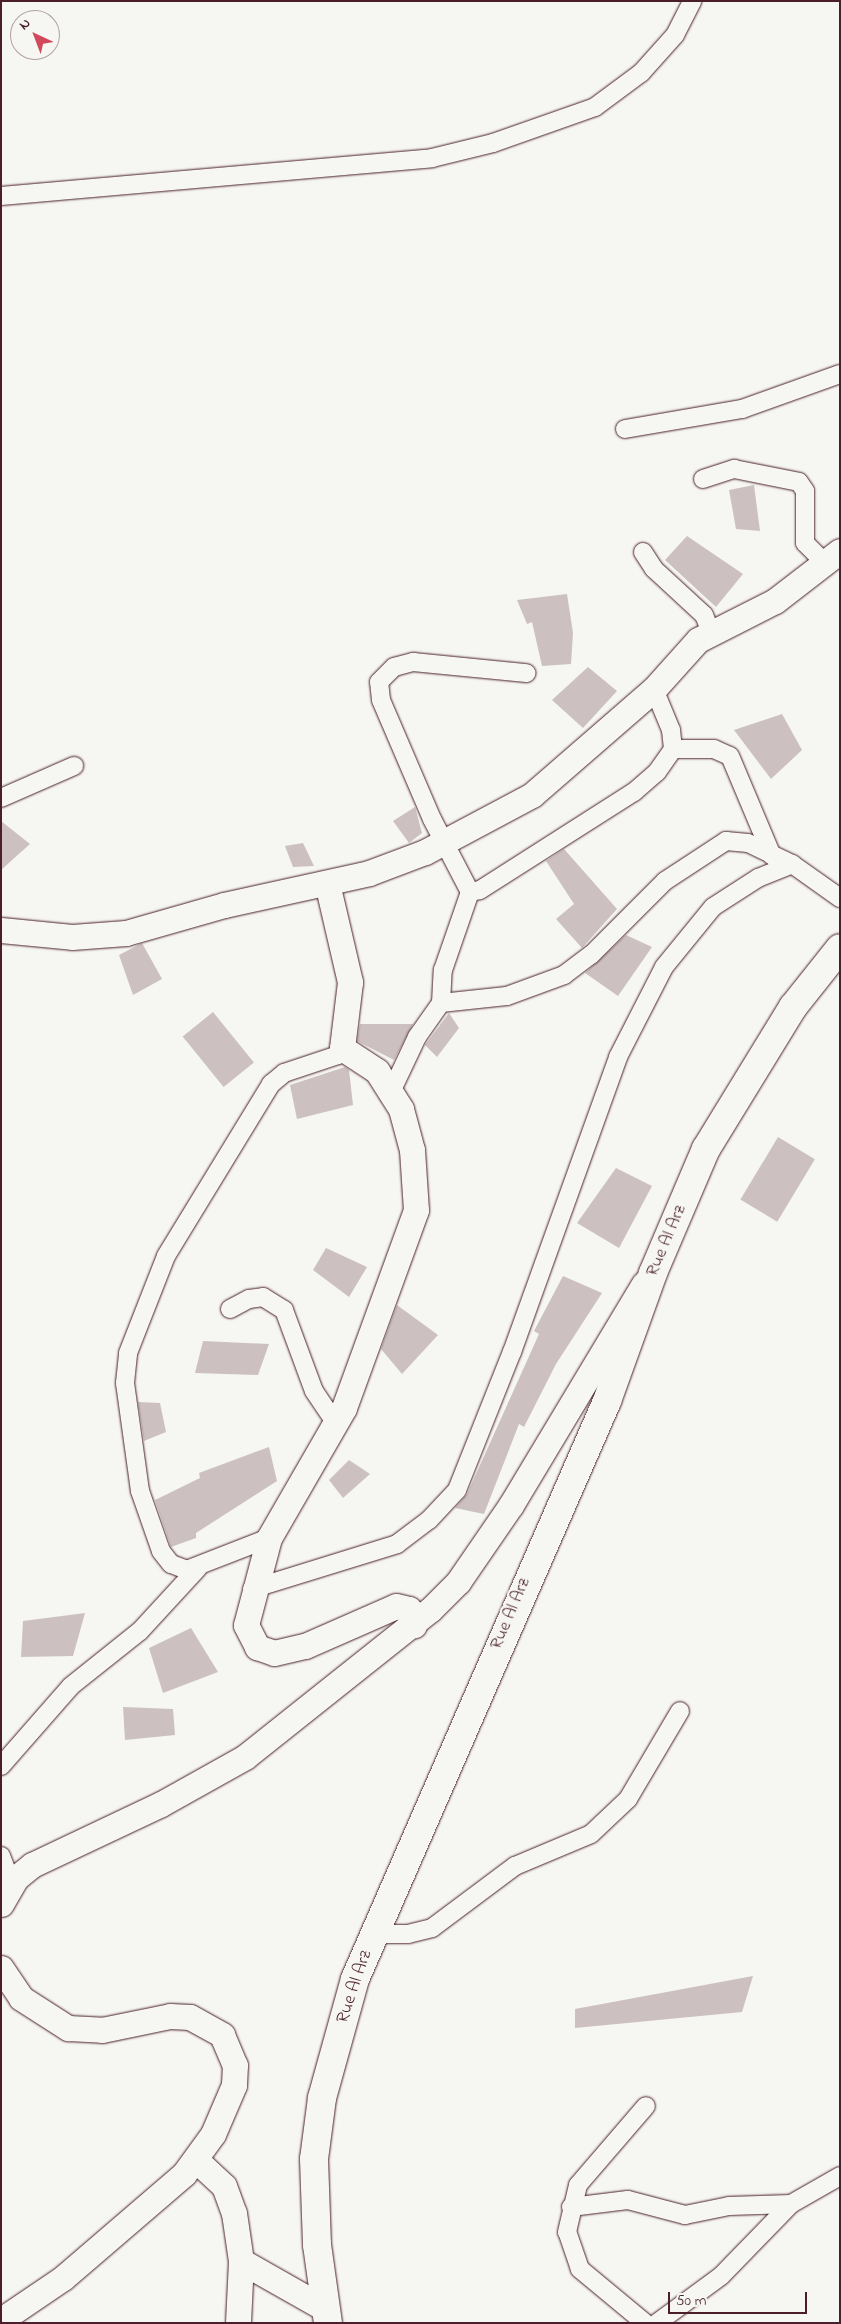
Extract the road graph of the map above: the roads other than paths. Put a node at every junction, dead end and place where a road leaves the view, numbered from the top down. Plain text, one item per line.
1 (692, 1) edge
2 (1, 196) edge
3 (840, 374) edge
4 (625, 429) dead end
5 (702, 479) dead end
6 (643, 552) dead end
7 (832, 557) edge
8 (711, 632) junction
9 (526, 673) dead end
10 (654, 689) junction
11 (673, 749) junction
12 (74, 766) dead end
13 (1, 798) edge
14 (444, 843) junction
15 (772, 856) junction
16 (792, 864) junction
17 (327, 883) junction
18 (470, 892) junction
19 (840, 898) edge
20 (1, 930) edge
21 (840, 948) edge
22 (441, 1003) junction
23 (342, 1048) junction
24 (392, 1090) junction
25 (653, 1272) junction
26 (230, 1309) dead end
27 (336, 1424) junction
28 (268, 1538) junction
29 (198, 1568) junction
30 (252, 1589) junction
31 (414, 1625) junction
32 (680, 1711) dead end
33 (1, 1766) edge
34 (1, 1856) edge
35 (7, 1894) edge
36 (374, 1934) junction
37 (1, 1968) edge
38 (646, 2106) dead end
39 (196, 2160) junction
40 (840, 2176) edge
41 (791, 2204) junction
42 (571, 2207) junction
43 (241, 2261) junction
44 (326, 2315) edge
45 (1, 2320) edge
46 (238, 2323) edge
47 (644, 2323) edge
48 (657, 2323) edge

1 - 2 street
3 - 4 street
5 - 7 street
6 - 8 street
7 - 8 street
8 - 10 street
9 - 14 street
10 - 11 street
10 - 14 street
11 - 15 street
11 - 18 street
12 - 13 street
14 - 17 street
14 - 18 street
15 - 16 street
15 - 22 street
16 - 19 street
16 - 30 street
17 - 20 street
17 - 23 street
18 - 22 street
21 - 25 main road, Rue Al Arz
22 - 24 street
23 - 24 street
23 - 29 street
24 - 27 street
25 - 31 street
25 - 36 main road, Rue Al Arz
26 - 27 street
27 - 28 street
28 - 29 street
28 - 30 street
29 - 33 street
30 - 31 street
31 - 35 street
32 - 36 street
34 - 35 street
36 - 44 main road, Rue Al Arz
37 - 39 street
38 - 42 street
39 - 43 street
39 - 45 street
40 - 41 street
41 - 42 street
41 - 48 street
42 - 47 street
43 - 44 street
43 - 46 street

